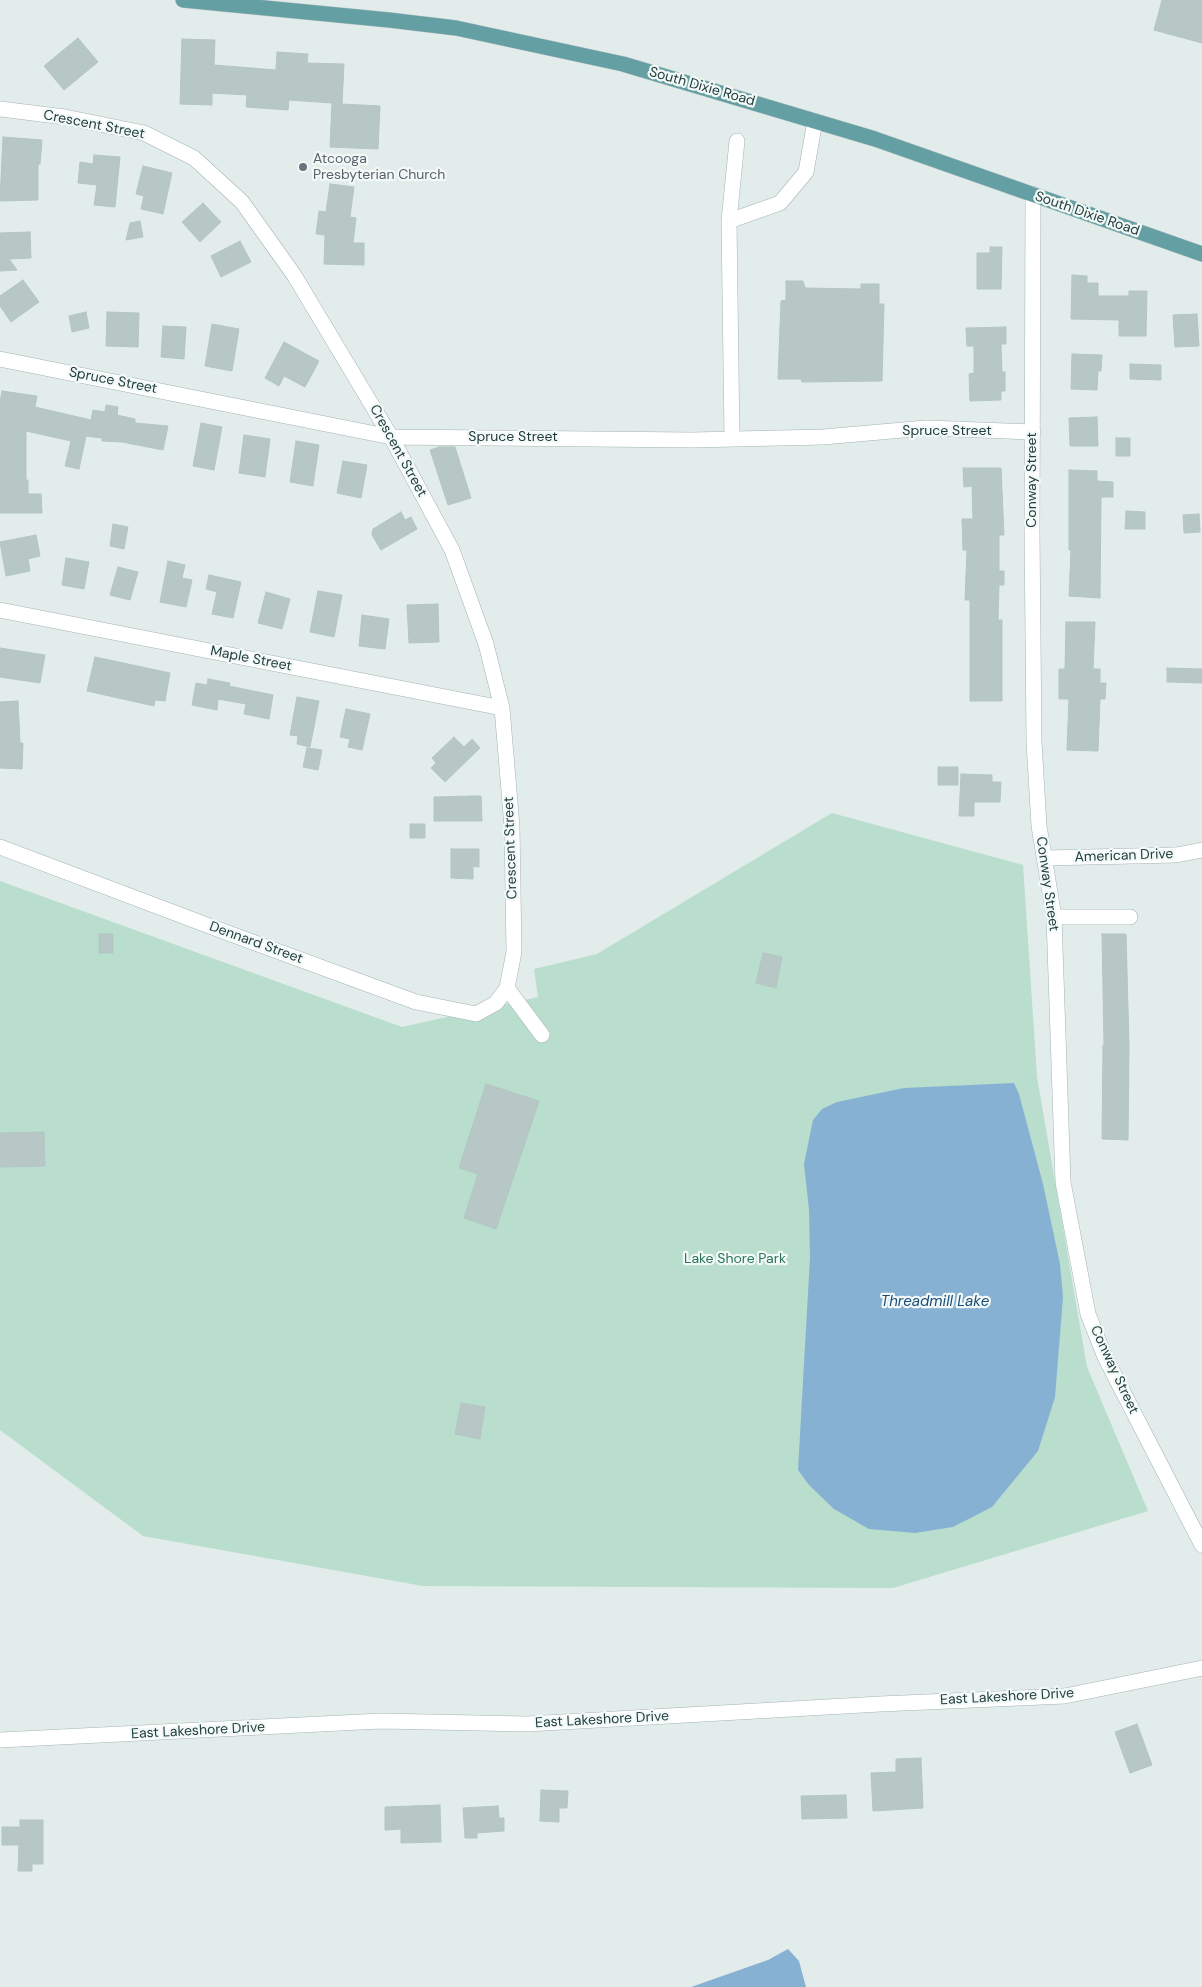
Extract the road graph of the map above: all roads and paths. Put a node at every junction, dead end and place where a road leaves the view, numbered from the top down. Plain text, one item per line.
1 (184, 0) edge
2 (0, 110) edge
3 (816, 121) junction
4 (737, 141) dead end
5 (1033, 194) junction
6 (729, 221) junction
7 (1202, 254) edge
8 (0, 359) edge
9 (1033, 432) junction
10 (391, 437) junction
11 (732, 439) junction
12 (0, 610) edge
13 (502, 708) junction
14 (0, 847) edge
15 (1202, 850) edge
16 (1045, 858) junction
17 (1054, 917) junction
18 (1130, 917) dead end
19 (507, 988) junction
20 (542, 1035) dead end
21 (1202, 1545) edge
22 (1202, 1668) edge
23 (0, 1740) edge

1 - 3 main road, South Dixie Road
2 - 10 street, Crescent Street
3 - 5 main road, South Dixie Road
3 - 6 street
4 - 6 street
5 - 7 main road, South Dixie Road
5 - 9 street, Conway Street
6 - 11 street
8 - 10 street, Spruce Street
9 - 11 street, Spruce Street
9 - 16 street, Conway Street
10 - 11 street, Spruce Street
10 - 13 street, Crescent Street
12 - 13 street, Maple Street
13 - 19 street, Crescent Street
14 - 19 street, Dennard Street
15 - 16 street, American Drive
16 - 17 street, Conway Street
17 - 18 street
17 - 21 street, Conway Street
19 - 20 street
22 - 23 street, East Lakeshore Drive

